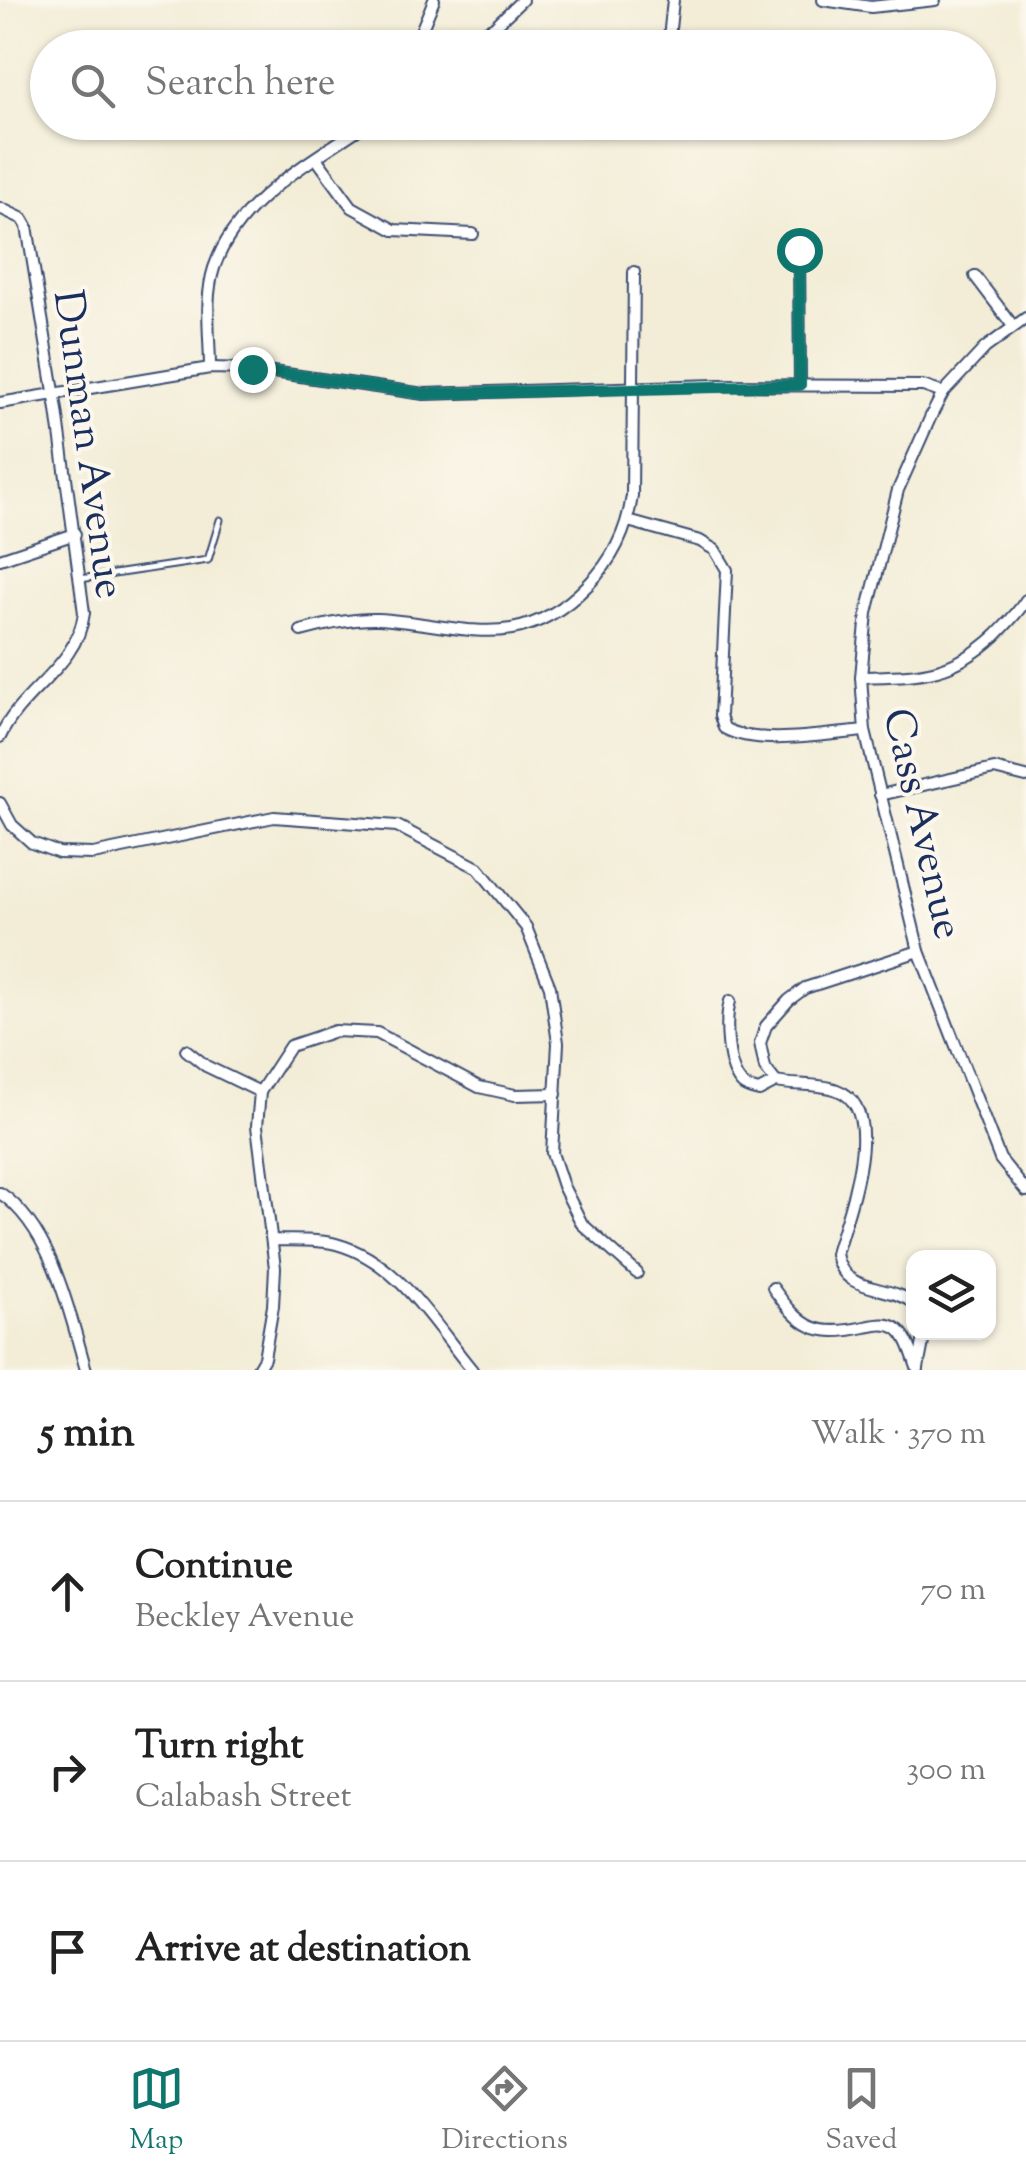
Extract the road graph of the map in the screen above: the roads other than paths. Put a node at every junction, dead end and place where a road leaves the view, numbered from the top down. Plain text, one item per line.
1 (434, 0) edge
2 (522, 0) edge
3 (672, 0) edge
4 (823, 0) edge
5 (934, 0) edge
6 (422, 30) edge
7 (488, 30) edge
8 (670, 30) edge
9 (342, 140) edge
10 (316, 158) junction
11 (0, 208) edge
12 (473, 234) dead end
13 (799, 250) dead end
14 (634, 272) dead end
15 (975, 276) dead end
16 (1026, 318) edge
17 (1013, 326) junction
18 (210, 368) junction
19 (800, 385) junction
20 (633, 390) junction
21 (942, 392) junction
22 (54, 393) junction
23 (0, 402) edge
24 (220, 520) dead end
25 (628, 522) junction
26 (75, 534) junction
27 (0, 559) edge
28 (80, 578) junction
29 (1026, 600) edge
30 (301, 630) dead end
31 (862, 676) junction
32 (865, 731) junction
33 (0, 736) edge
34 (1026, 777) edge
35 (880, 795) junction
36 (0, 803) edge
37 (918, 951) junction
38 (730, 1001) dead end
39 (186, 1050) dead end
40 (776, 1082) junction
41 (260, 1092) junction
42 (556, 1094) junction
43 (1026, 1191) edge
44 (0, 1194) edge
45 (273, 1240) junction
46 (637, 1273) dead end
47 (772, 1288) dead end
48 (906, 1298) edge
49 (924, 1340) edge
50 (86, 1370) edge
51 (257, 1370) edge
52 (472, 1370) edge
53 (918, 1370) edge

1 - 6 street
2 - 7 street
3 - 8 street
4 - 5 street
9 - 10 street
10 - 12 street
10 - 18 street
11 - 22 street, Dunman Avenue
13 - 19 street
14 - 20 street
15 - 17 street
16 - 17 street, Cass Avenue
17 - 21 street, Cass Avenue
18 - 20 street
18 - 22 street
19 - 20 street
19 - 21 street
20 - 25 street
21 - 31 street, Cass Avenue
22 - 23 street
22 - 26 street, Dunman Avenue
24 - 28 lane
25 - 30 street
25 - 32 street
26 - 27 street
26 - 28 street, Dunman Avenue
28 - 33 street, Dunman Avenue
29 - 31 street
31 - 32 street, Cass Avenue
32 - 35 street, Cass Avenue
34 - 35 street
35 - 37 street, Cass Avenue
36 - 42 street
37 - 40 street
37 - 43 street, Cass Avenue
38 - 40 street
39 - 41 street
40 - 48 street
41 - 42 street
41 - 45 street
42 - 46 street
44 - 50 street
45 - 51 street
45 - 52 street
47 - 53 street
49 - 53 street

